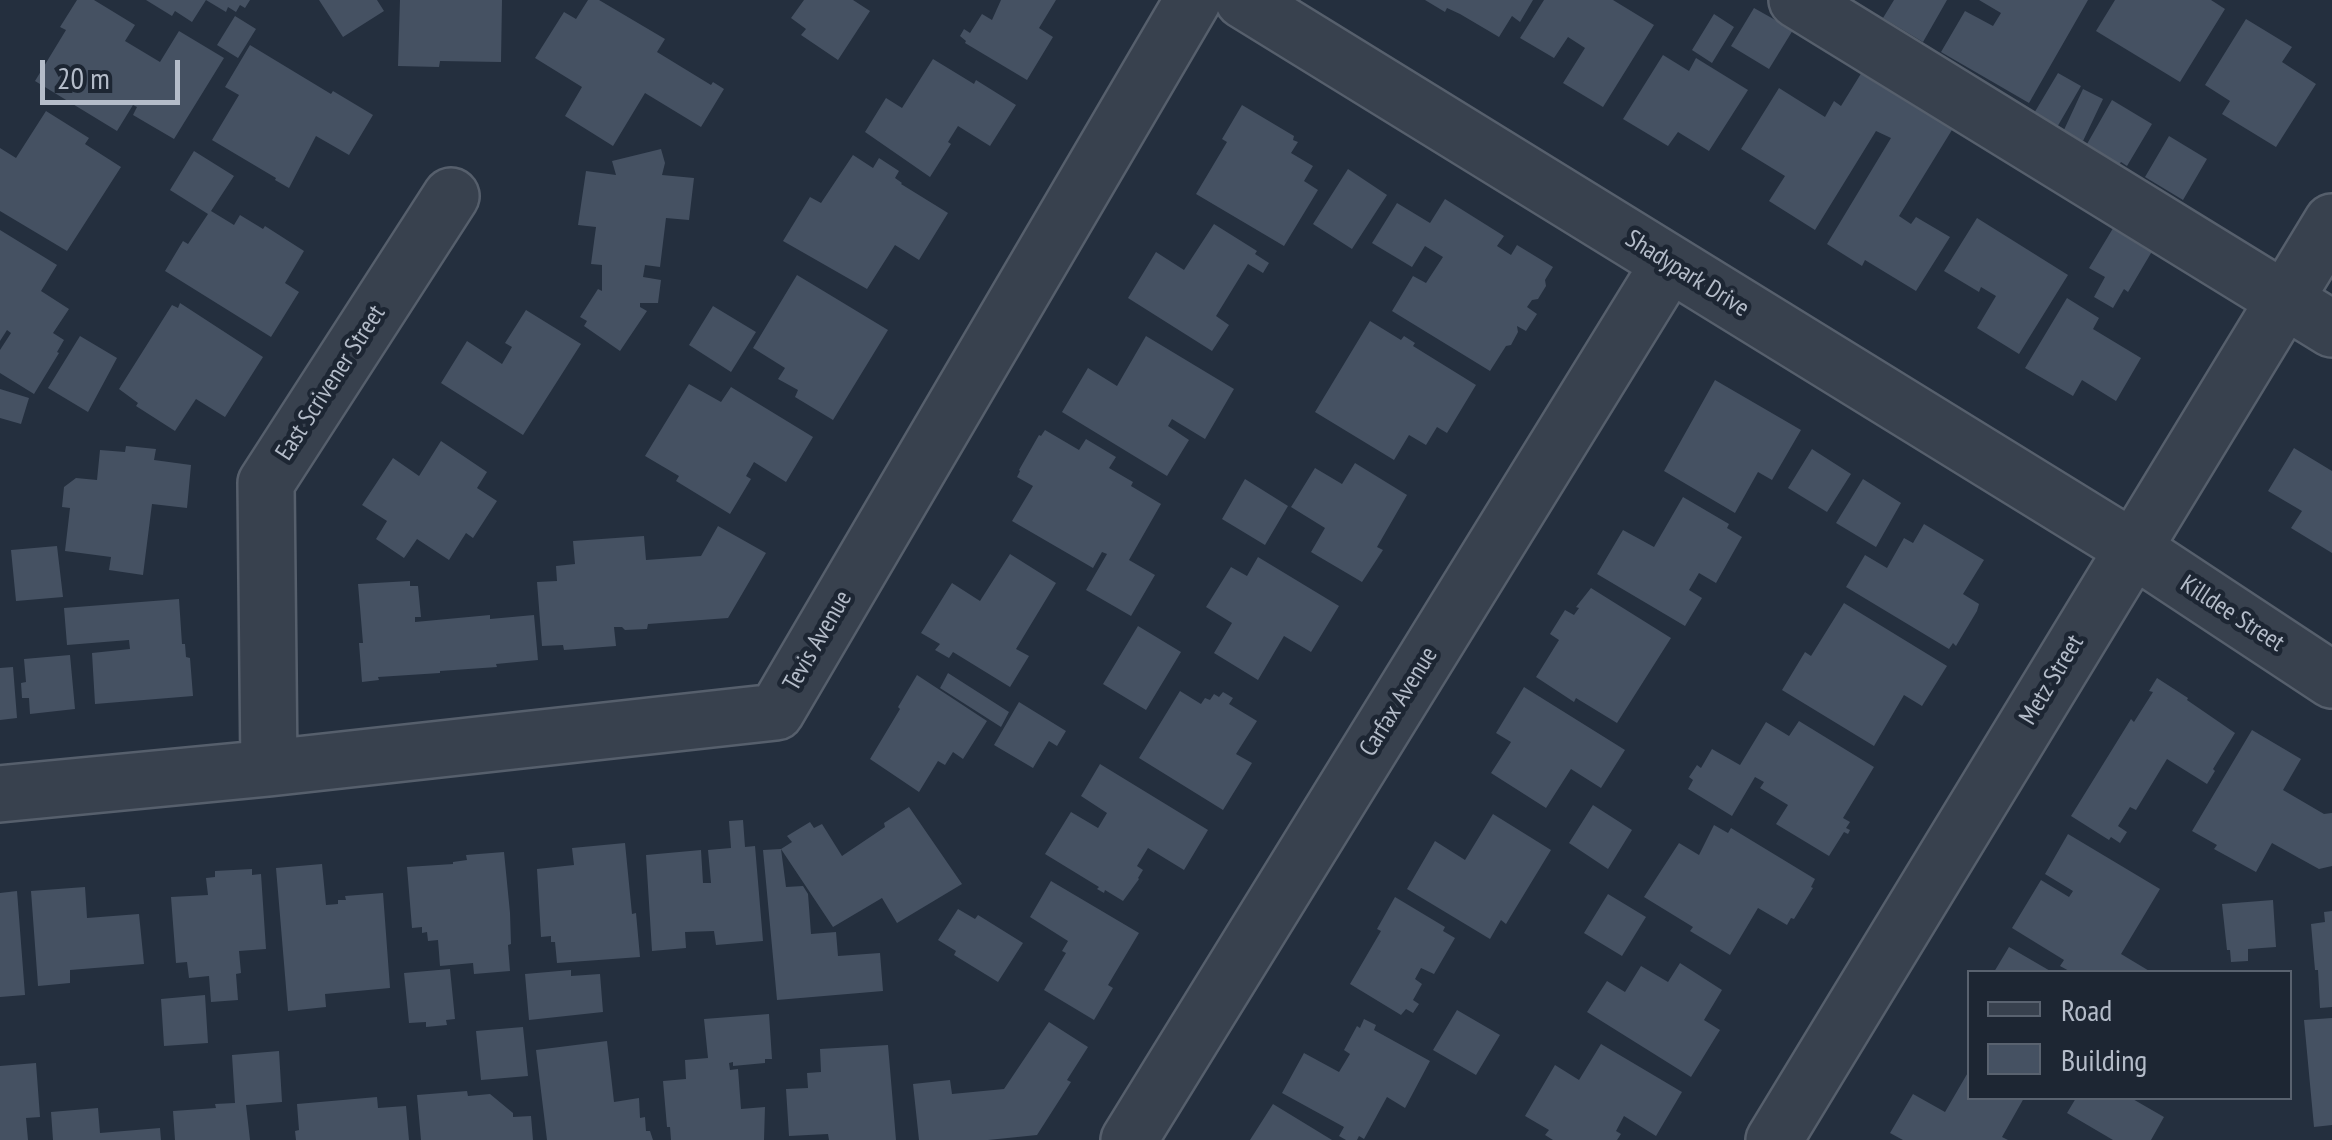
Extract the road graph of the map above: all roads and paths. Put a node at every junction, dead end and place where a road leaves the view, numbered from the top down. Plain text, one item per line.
1 (1193, 0) edge
2 (1243, 0) edge
3 (1798, 0) edge
4 (452, 196) dead end
5 (2332, 222) edge
6 (1669, 264) junction
7 (2285, 299) junction
8 (2332, 329) edge
9 (2132, 548) junction
10 (2332, 680) edge
11 (269, 768) junction
12 (0, 794) edge
13 (1129, 1140) edge
14 (1774, 1140) edge

1 - 11 street, Tevis Avenue
2 - 6 street, Shadypark Drive
3 - 7 street
4 - 11 street, East Scrivener Street
5 - 7 street, Metz Street
6 - 9 street, Shadypark Drive
6 - 13 street, Carfax Avenue
7 - 8 street
7 - 9 street, Metz Street
9 - 10 street, Killdee Street
9 - 14 street, Metz Street
11 - 12 street, Tevis Avenue

